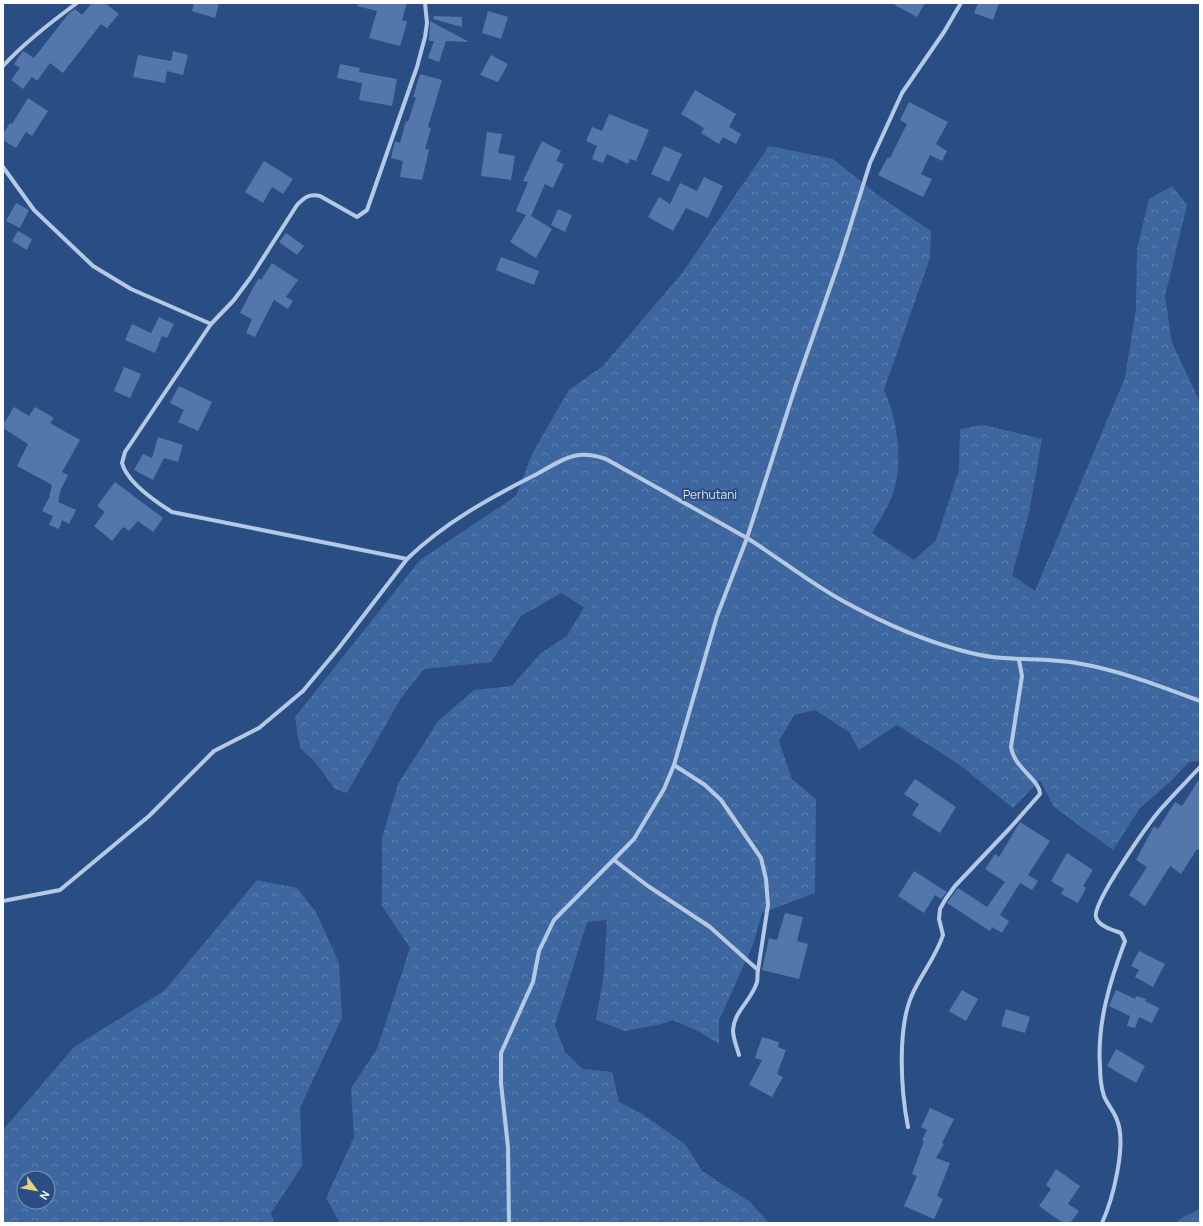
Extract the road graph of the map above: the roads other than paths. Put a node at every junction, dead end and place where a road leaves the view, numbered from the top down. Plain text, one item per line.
1 (77, 3) edge
2 (425, 3) edge
3 (961, 3) edge
4 (3, 66) edge
5 (3, 167) edge
6 (211, 324) junction
7 (747, 538) junction
8 (407, 559) junction
9 (1020, 660) junction
10 (1200, 701) edge
11 (674, 765) junction
12 (1200, 767) edge
13 (614, 860) junction
14 (3, 901) edge
15 (758, 970) junction
16 (739, 1055) dead end
17 (908, 1127) dead end
18 (509, 1223) edge
19 (1102, 1223) edge

1 - 4 street
2 - 6 street
3 - 7 street
5 - 6 street
6 - 8 street
7 - 8 street
7 - 9 street
7 - 11 street
8 - 14 street
9 - 10 street
9 - 17 street
11 - 13 street
11 - 15 street
12 - 19 street
13 - 15 street
13 - 18 street
15 - 16 street

